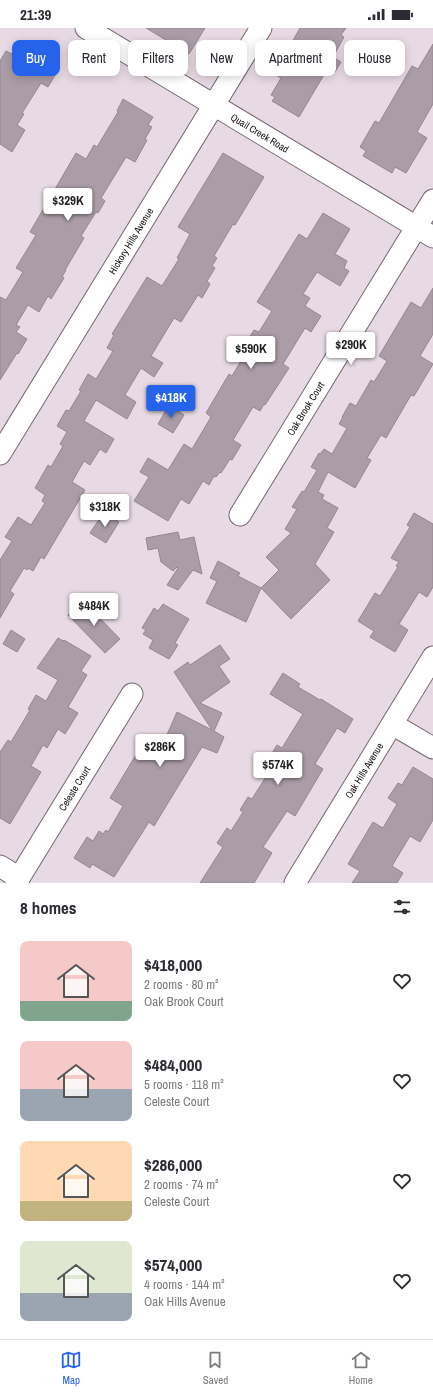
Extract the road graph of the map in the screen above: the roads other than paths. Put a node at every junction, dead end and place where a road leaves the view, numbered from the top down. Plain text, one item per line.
1 (86, 28) edge
2 (261, 28) edge
3 (214, 105) junction
4 (433, 200) edge
5 (425, 232) edge
6 (0, 454) edge
7 (240, 515) dead end
8 (433, 657) edge
9 (132, 694) dead end
10 (392, 724) junction
11 (433, 748) edge
12 (0, 866) edge
13 (18, 880) edge
14 (295, 883) edge

1 - 3 street, Quail Creek Road
2 - 3 street, Hickory Hills Avenue
3 - 5 street, Quail Creek Road
3 - 6 street, Hickory Hills Avenue
4 - 5 street, Oak Brook Court
5 - 7 street, Oak Brook Court
8 - 10 street, Oak Hills Avenue
9 - 13 street, Celeste Court
10 - 11 street
10 - 14 street, Oak Hills Avenue
12 - 13 street

